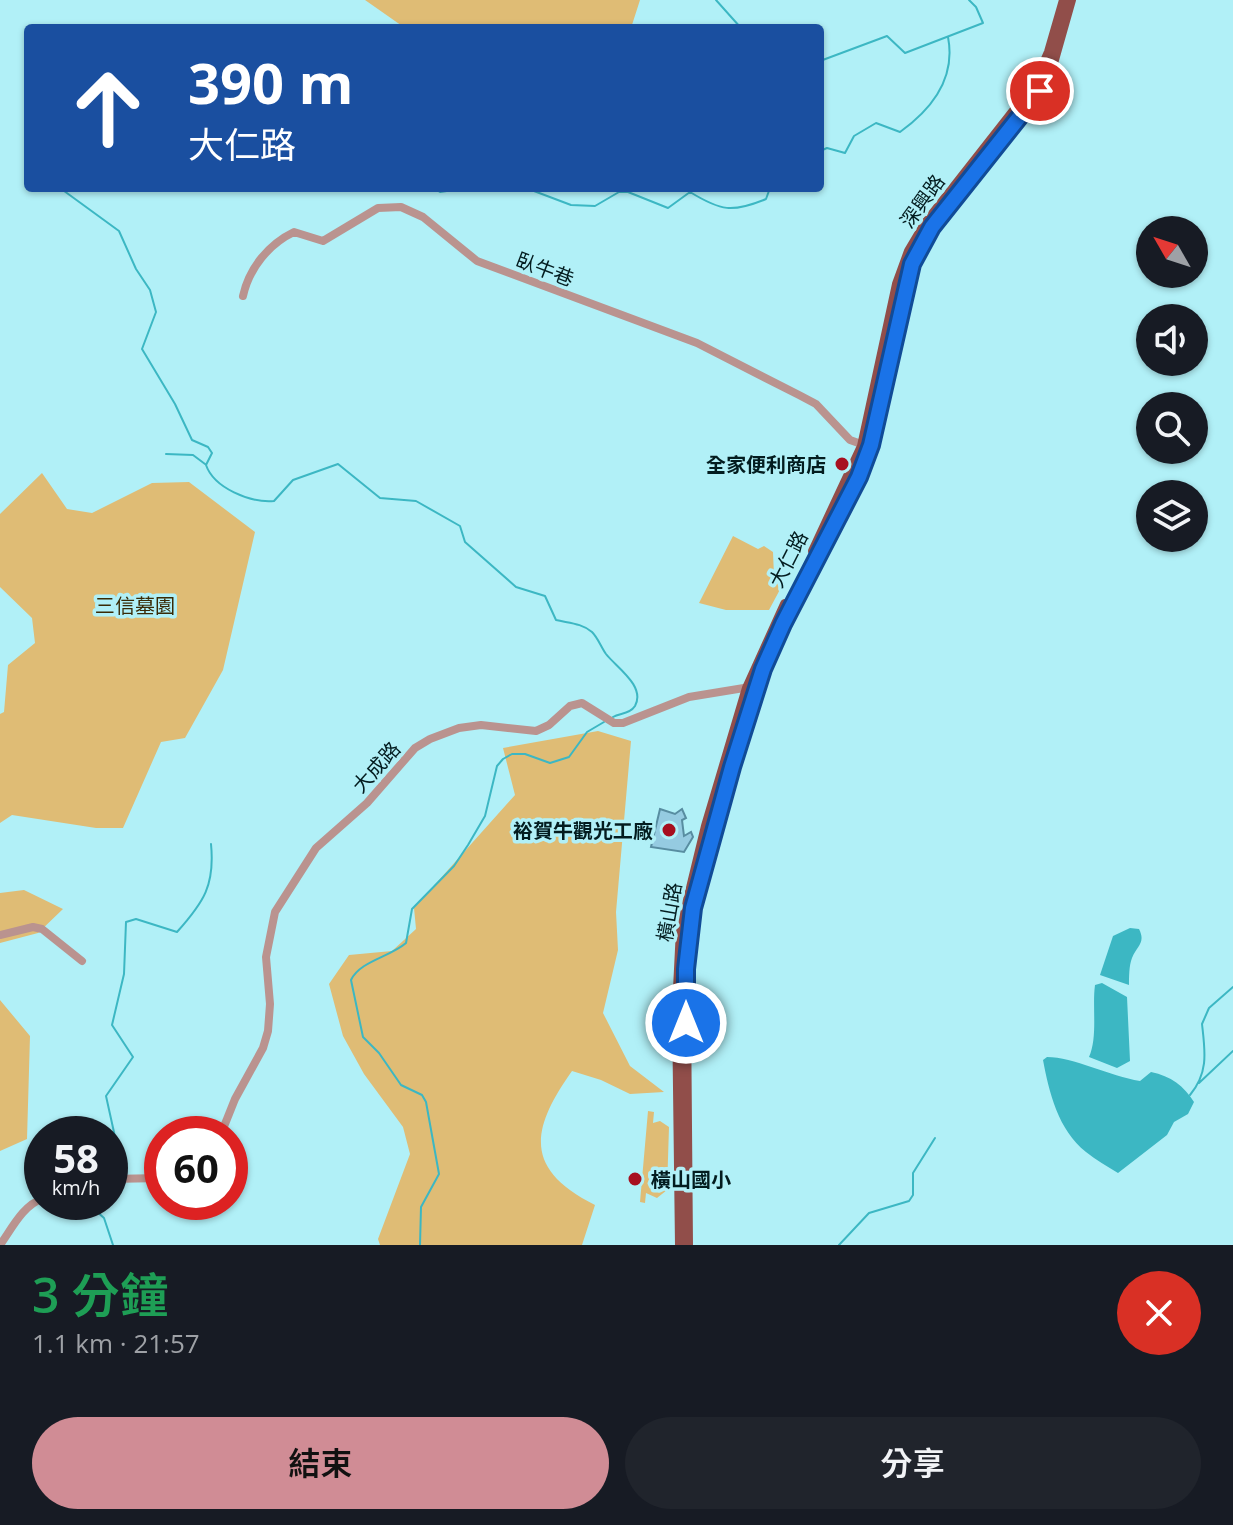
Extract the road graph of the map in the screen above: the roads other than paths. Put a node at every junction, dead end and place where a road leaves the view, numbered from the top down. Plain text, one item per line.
1 (1064, 0) edge
2 (1071, 0) edge
3 (243, 296) dead end
4 (866, 446) junction
5 (753, 686) junction
6 (0, 935) edge
7 (82, 961) dead end
8 (228, 1116) edge
9 (24, 1213) edge
10 (0, 1245) edge
11 (680, 1245) edge
12 (688, 1245) edge

1 - 4 main road, 深興路
2 - 4 main road, 深興路
3 - 4 street, 臥牛巷
4 - 5 main road, 大仁路
5 - 8 street, 大成路
5 - 11 main road, 橫山路
5 - 12 main road, 橫山路
6 - 7 street
9 - 10 street

